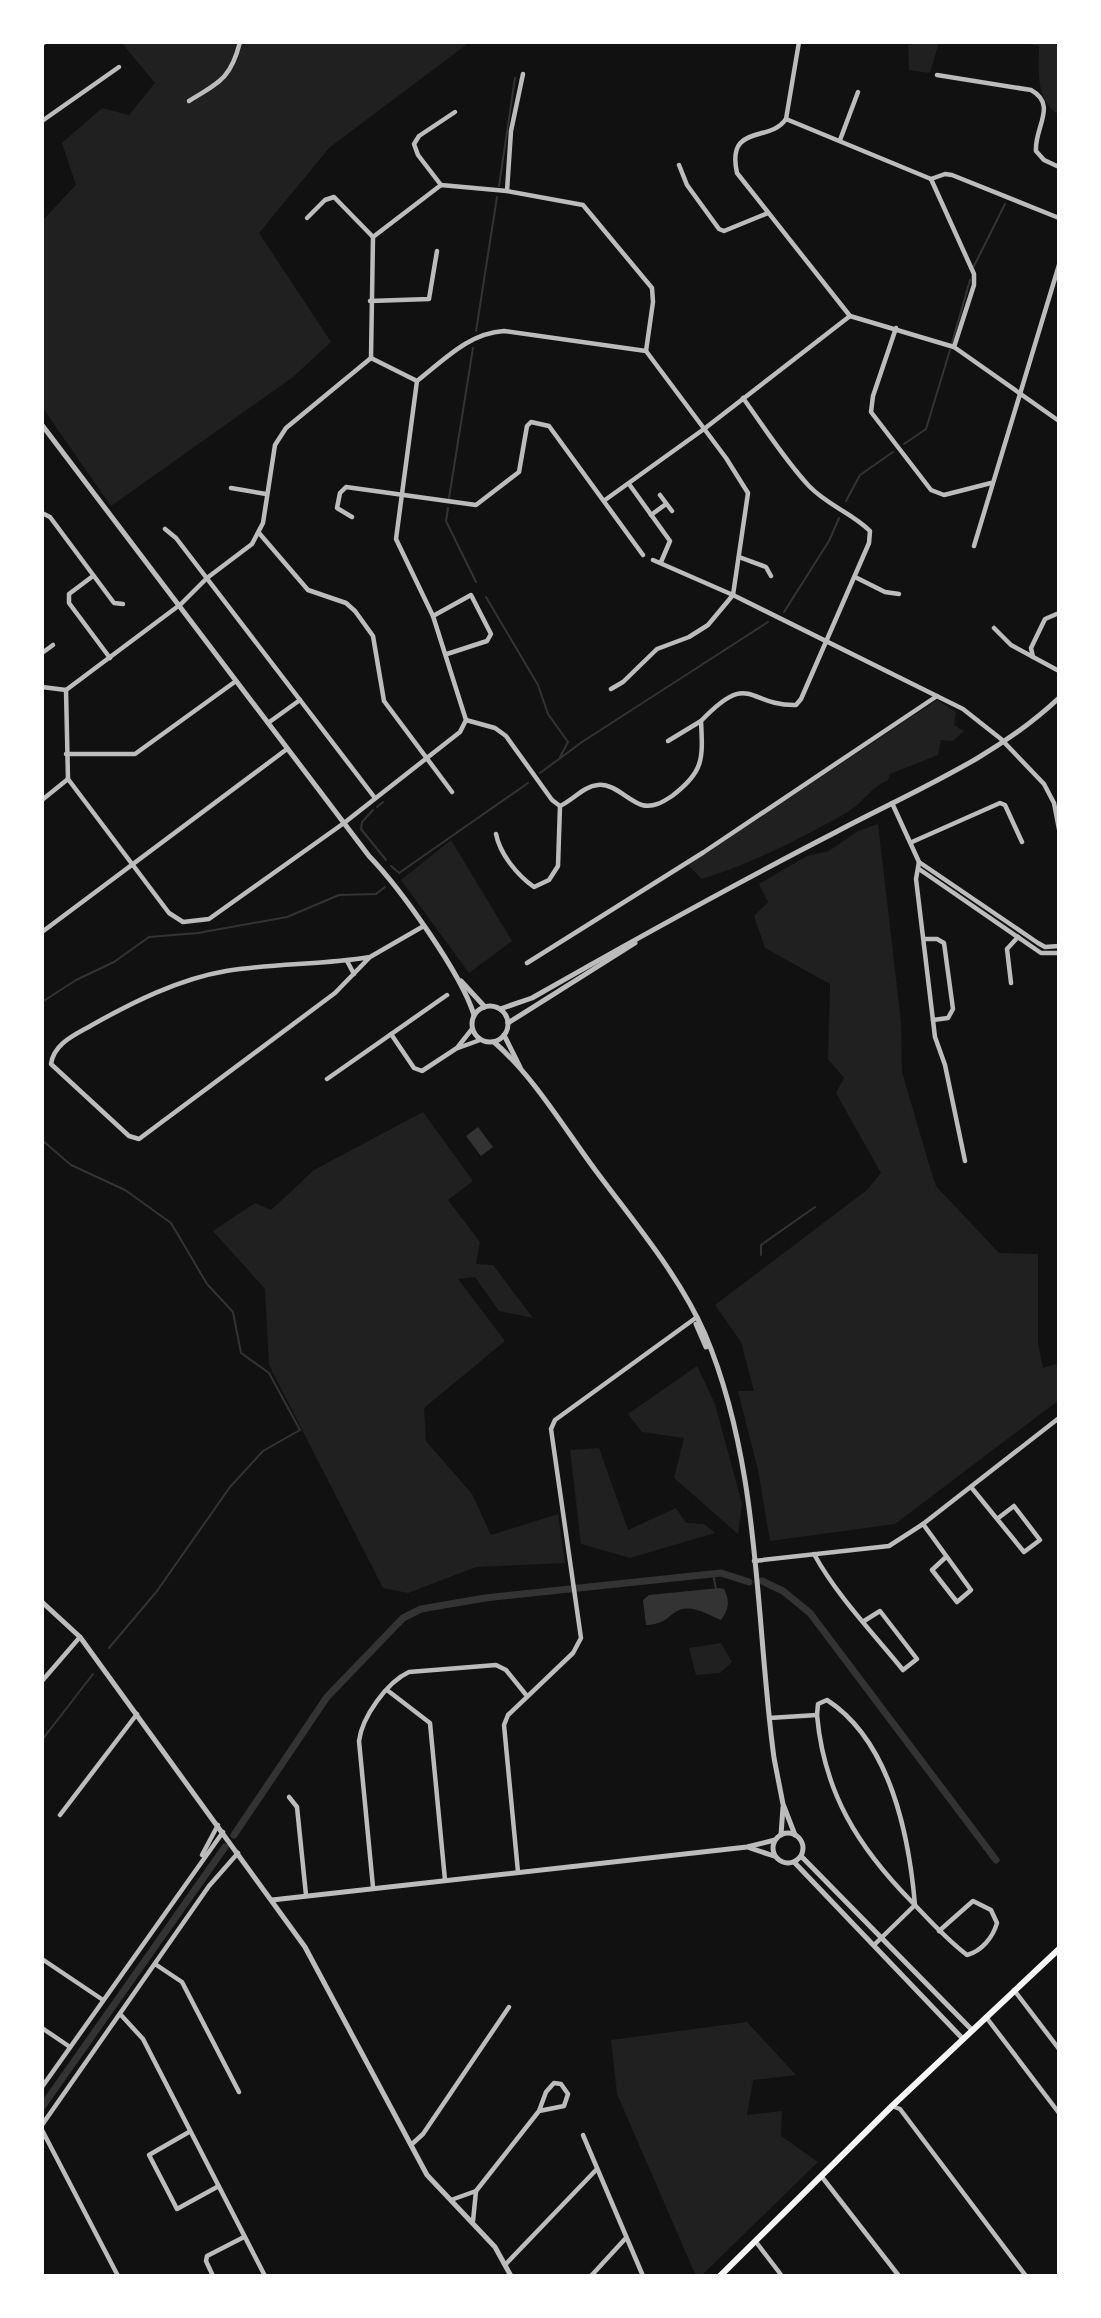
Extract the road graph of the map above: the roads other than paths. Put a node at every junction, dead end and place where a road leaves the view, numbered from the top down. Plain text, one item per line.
1 (240, 42) edge
2 (799, 42) edge
3 (119, 67) dead end
4 (523, 74) dead end
5 (937, 75) dead end
6 (858, 92) dead end
7 (189, 101) dead end
8 (455, 112) dead end
9 (786, 119) junction
10 (42, 121) edge
11 (840, 140) junction
12 (679, 165) dead end
13 (1059, 167) edge
14 (932, 179) junction
15 (442, 185) junction
16 (507, 191) junction
17 (768, 214) junction
18 (307, 218) dead end
19 (1059, 218) edge
20 (373, 237) junction
21 (437, 251) dead end
22 (1059, 265) edge
23 (370, 301) junction
24 (850, 316) junction
25 (896, 328) junction
26 (954, 347) junction
27 (646, 351) junction
28 (371, 358) junction
29 (417, 381) junction
30 (1018, 392) junction
31 (743, 398) junction
32 (1059, 421) edge
33 (42, 425) edge
34 (704, 429) junction
35 (991, 483) junction
36 (629, 484) junction
37 (231, 488) dead end
38 (267, 494) junction
39 (401, 495) junction
40 (660, 495) dead end
41 (605, 500) junction
42 (666, 503) junction
43 (672, 511) dead end
44 (42, 513) edge
45 (651, 515) junction
46 (352, 517) dead end
47 (165, 529) dead end
48 (260, 533) junction
49 (974, 546) dead end
50 (643, 555) dead end
51 (739, 556) junction
52 (653, 560) dead end
53 (662, 562) junction
54 (93, 576) junction
55 (771, 576) dead end
56 (855, 577) junction
57 (208, 578) junction
58 (899, 594) dead end
59 (733, 595) junction
60 (123, 604) dead end
61 (179, 606) junction
62 (1059, 613) edge
63 (433, 616) junction
64 (994, 628) dead end
65 (826, 643) junction
66 (53, 645) dead end
67 (42, 653) edge
68 (447, 654) junction
69 (110, 658) junction
70 (1033, 658) junction
71 (1059, 671) edge
72 (236, 681) junction
73 (42, 687) edge
74 (611, 689) dead end
75 (66, 691) junction
76 (937, 695) junction
77 (1059, 698) edge
78 (300, 700) junction
79 (466, 720) junction
80 (701, 721) junction
81 (268, 723) junction
82 (668, 741) dead end
83 (1005, 743) junction
84 (287, 749) junction
85 (66, 754) junction
86 (426, 758) junction
87 (68, 779) junction
88 (452, 792) dead end
89 (375, 798) junction
90 (42, 800) edge
91 (892, 803) junction
92 (560, 806) junction
93 (344, 823) junction
94 (1059, 829) edge
95 (496, 834) dead end
96 (912, 842) junction
97 (1022, 842) dead end
98 (919, 862) junction
99 (133, 864) junction
100 (919, 869) junction
101 (954, 889) junction
102 (422, 927) junction
103 (42, 932) edge
104 (1018, 937) junction
105 (641, 939) junction
106 (924, 939) junction
107 (1059, 946) edge
108 (1059, 953) edge
109 (370, 957) junction
110 (347, 961) junction
111 (446, 962) junction
112 (527, 963) dead end
113 (354, 974) junction
114 (1011, 983) dead end
115 (447, 995) dead end
116 (485, 1007) junction
117 (500, 1010) junction
118 (474, 1015) junction
119 (933, 1020) junction
120 (508, 1023) junction
121 (472, 1029) junction
122 (391, 1034) junction
123 (505, 1035) junction
124 (480, 1040) junction
125 (494, 1042) junction
126 (457, 1048) junction
127 (525, 1076) junction
128 (327, 1079) dead end
129 (965, 1161) dead end
130 (695, 1318) junction
131 (1057, 1420) edge
132 (1059, 1427) edge
133 (971, 1487) junction
134 (997, 1519) junction
135 (923, 1524) junction
136 (814, 1554) junction
137 (946, 1557) junction
138 (753, 1561) junction
139 (42, 1602) edge
140 (864, 1622) junction
141 (80, 1637) junction
142 (42, 1681) edge
143 (387, 1690) junction
144 (527, 1696) junction
145 (136, 1714) junction
146 (817, 1715) junction
147 (769, 1718) junction
148 (289, 1797) dead end
149 (783, 1804) junction
150 (60, 1815) dead end
151 (218, 1825) junction
152 (223, 1832) junction
153 (780, 1835) junction
154 (795, 1835) junction
155 (775, 1840) junction
156 (747, 1847) junction
157 (239, 1852) junction
158 (801, 1856) junction
159 (775, 1857) junction
160 (794, 1862) junction
161 (199, 1863) junction
162 (518, 1872) junction
163 (446, 1880) junction
164 (373, 1887) junction
165 (306, 1895) junction
166 (272, 1900) junction
167 (915, 1905) junction
168 (939, 1931) junction
169 (881, 1938) junction
170 (874, 1945) junction
171 (1059, 1949) edge
172 (42, 1959) edge
173 (155, 1964) junction
174 (1014, 1990) junction
175 (103, 2000) junction
176 (509, 2007) dead end
177 (121, 2015) junction
178 (986, 2017) junction
179 (42, 2028) edge
180 (972, 2030) junction
181 (963, 2039) junction
182 (70, 2048) junction
183 (1059, 2049) edge
184 (42, 2087) edge
185 (239, 2092) dead end
186 (892, 2106) junction
187 (539, 2111) junction
188 (1059, 2113) edge
189 (42, 2125) edge
190 (42, 2130) edge
191 (189, 2132) junction
192 (583, 2135) dead end
193 (411, 2145) junction
194 (596, 2170) junction
195 (822, 2177) junction
196 (217, 2187) junction
197 (476, 2191) junction
198 (451, 2200) junction
199 (473, 2221) junction
200 (244, 2237) junction
201 (625, 2239) junction
202 (756, 2242) junction
203 (505, 2265) junction
204 (118, 2276) edge
205 (213, 2276) edge
206 (265, 2276) edge
207 (511, 2276) edge
208 (591, 2276) edge
209 (643, 2276) edge
210 (720, 2276) edge
211 (782, 2276) edge
212 (899, 2276) edge
213 (1026, 2276) edge

1 - 7 street
2 - 9 street
3 - 10 street
4 - 16 street
5 - 13 street
6 - 11 street
8 - 15 street
9 - 11 street
9 - 17 street
11 - 14 street
12 - 17 street
14 - 19 street
14 - 26 street
15 - 16 street
15 - 20 street
16 - 27 street
17 - 24 street
18 - 20 street
20 - 23 street
21 - 23 street
22 - 30 street
23 - 28 street
24 - 25 street
24 - 31 street
25 - 26 street
25 - 35 street
26 - 30 street
27 - 29 street
27 - 34 street
28 - 29 street
28 - 38 street
29 - 39 street
30 - 32 street
30 - 35 street
31 - 34 street
31 - 56 street
33 - 61 street
34 - 36 street
34 - 51 street
35 - 49 street
36 - 41 street
36 - 45 street
37 - 38 street
38 - 48 street
39 - 41 street
39 - 46 street
39 - 63 street
40 - 42 street
41 - 50 street
42 - 43 street
42 - 45 street
44 - 54 street
45 - 53 street
47 - 57 street
48 - 57 street
48 - 86 street
51 - 55 street
51 - 59 street
52 - 53 street
53 - 59 street
54 - 60 street
54 - 69 street
56 - 58 street
56 - 65 street
57 - 61 street
57 - 78 street
59 - 65 street
59 - 74 street
61 - 69 street
61 - 72 street
62 - 70 street
63 - 68 street
63 - 68 street
64 - 70 street
65 - 76 street
65 - 80 street
66 - 67 street
68 - 79 street
69 - 75 street
70 - 71 street
72 - 81 street
72 - 85 street
73 - 75 street
75 - 85 street
76 - 83 street
76 - 112 street
77 - 83 street
78 - 81 street
78 - 89 street
79 - 86 street
79 - 92 street
80 - 82 street
80 - 92 street
81 - 84 street
83 - 91 street
83 - 94 street
84 - 93 street
84 - 99 street
85 - 87 street
86 - 88 street
86 - 89 street
87 - 90 street
87 - 99 street
89 - 93 street
91 - 96 street
91 - 105 street
92 - 95 street
93 - 99 street
93 - 102 street
96 - 97 street
96 - 98 street
98 - 100 street
98 - 101 street
99 - 103 street
100 - 101 street
100 - 106 street
101 - 104 street
101 - 107 street
102 - 109 street
102 - 111 street
104 - 108 street
104 - 114 street
105 - 117 street
105 - 120 street
106 - 119 street
106 - 119 street
109 - 110 street
109 - 113 street
110 - 113 street
110 - 113 street
111 - 116 street
111 - 118 street
115 - 122 street
116 - 117 street
116 - 118 street
117 - 120 street
118 - 121 street
119 - 129 street
120 - 123 street
121 - 124 street
121 - 126 street
122 - 126 street
122 - 128 street
123 - 125 street
123 - 127 street
124 - 125 street
124 - 126 street
125 - 127 street
127 - 130 street
130 - 138 street
130 - 144 street
131 - 132 street
131 - 133 street
133 - 134 street
133 - 135 street
134 - 134 street
135 - 136 street
135 - 137 street
136 - 138 street
136 - 140 street
137 - 137 street
138 - 147 street
139 - 141 street
140 - 140 street
141 - 142 street
141 - 145 street
143 - 144 street
143 - 163 street
143 - 164 street
144 - 162 street
145 - 150 street
145 - 151 street
146 - 147 street
146 - 167 street
146 - 167 street
147 - 149 street
148 - 165 street
149 - 153 street
149 - 154 street
151 - 152 street
151 - 161 street
152 - 157 street
152 - 161 street
153 - 154 street
153 - 155 street
154 - 158 street
155 - 156 street
155 - 159 street
156 - 159 street
156 - 162 street
157 - 166 street
157 - 173 street
158 - 160 street
158 - 169 street
159 - 160 street
160 - 170 street
161 - 175 street
162 - 163 street
163 - 164 street
164 - 165 street
165 - 166 street
166 - 193 street
167 - 168 street
167 - 169 street
168 - 168 street
169 - 170 street
169 - 180 street
170 - 181 street
171 - 174 main road
172 - 175 street
173 - 177 street
173 - 185 street
174 - 178 main road
174 - 183 street
175 - 182 street
176 - 193 street
177 - 189 street
177 - 191 street
178 - 180 main road
178 - 188 street
179 - 182 street
180 - 181 main road
181 - 186 main road
182 - 184 street
186 - 195 main road
186 - 213 street
187 - 187 street
187 - 197 street
190 - 204 street
191 - 196 street
191 - 196 street
192 - 194 street
193 - 198 street
194 - 201 street
194 - 203 street
195 - 202 main road
195 - 212 street
196 - 200 street
197 - 198 street
197 - 199 street
198 - 199 street
199 - 203 street
200 - 205 street
200 - 206 street
201 - 208 street
201 - 209 street
202 - 210 main road
202 - 211 street
203 - 207 street

